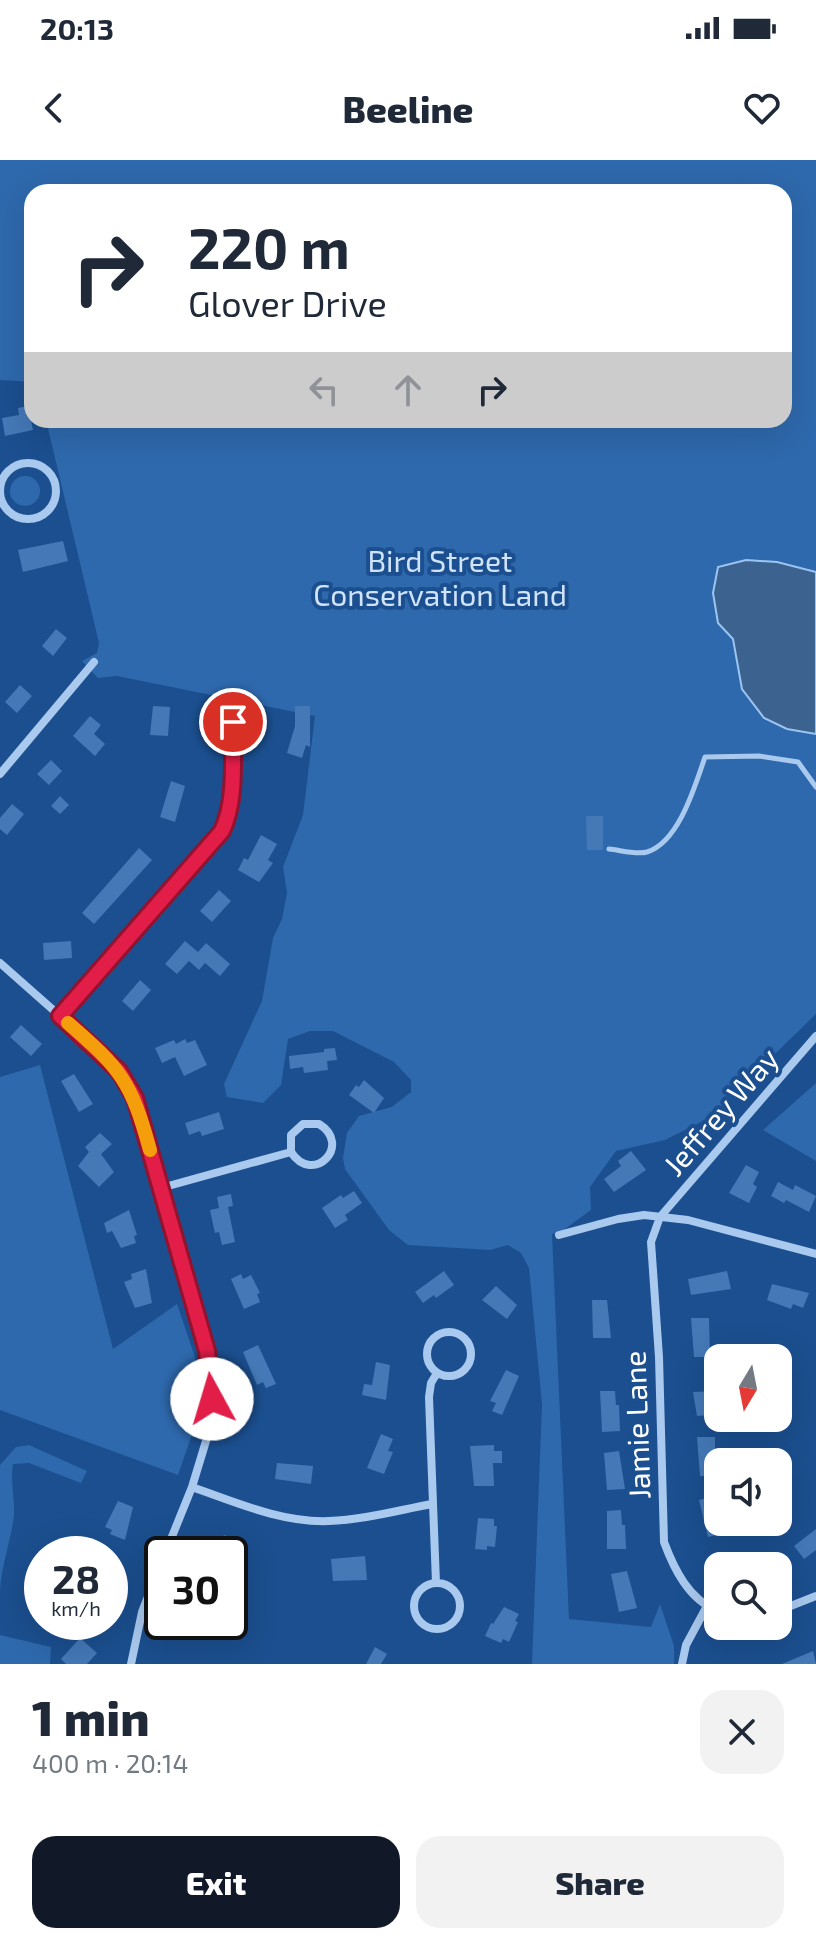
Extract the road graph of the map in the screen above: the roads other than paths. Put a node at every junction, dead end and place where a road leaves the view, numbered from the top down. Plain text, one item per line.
1 (2, 477) edge
2 (94, 662) dead end
3 (233, 722) dead end
4 (0, 774) edge
5 (816, 787) edge
6 (609, 849) dead end
7 (0, 963) edge
8 (60, 1016) junction
9 (816, 1036) edge
10 (291, 1152) junction
11 (161, 1188) junction
12 (660, 1217) junction
13 (559, 1235) dead end
14 (816, 1254) edge
15 (437, 1373) junction
16 (192, 1487) junction
17 (432, 1504) junction
18 (172, 1536) edge
19 (436, 1583) junction
20 (816, 1596) edge
21 (704, 1603) edge
22 (792, 1605) edge
23 (144, 1607) edge
24 (704, 1612) edge
25 (131, 1664) edge
26 (682, 1664) edge

1 - 1 street
2 - 4 street
3 - 8 street
5 - 6 lane
7 - 8 street
8 - 11 street
9 - 12 street, Jeffrey Way
10 - 10 street
10 - 11 street
11 - 16 street
12 - 13 street
12 - 14 street
12 - 21 street, Jamie Lane
15 - 15 street
15 - 17 street
16 - 17 street
16 - 18 street
17 - 19 street
19 - 19 street
20 - 22 street
23 - 25 street
24 - 26 street

